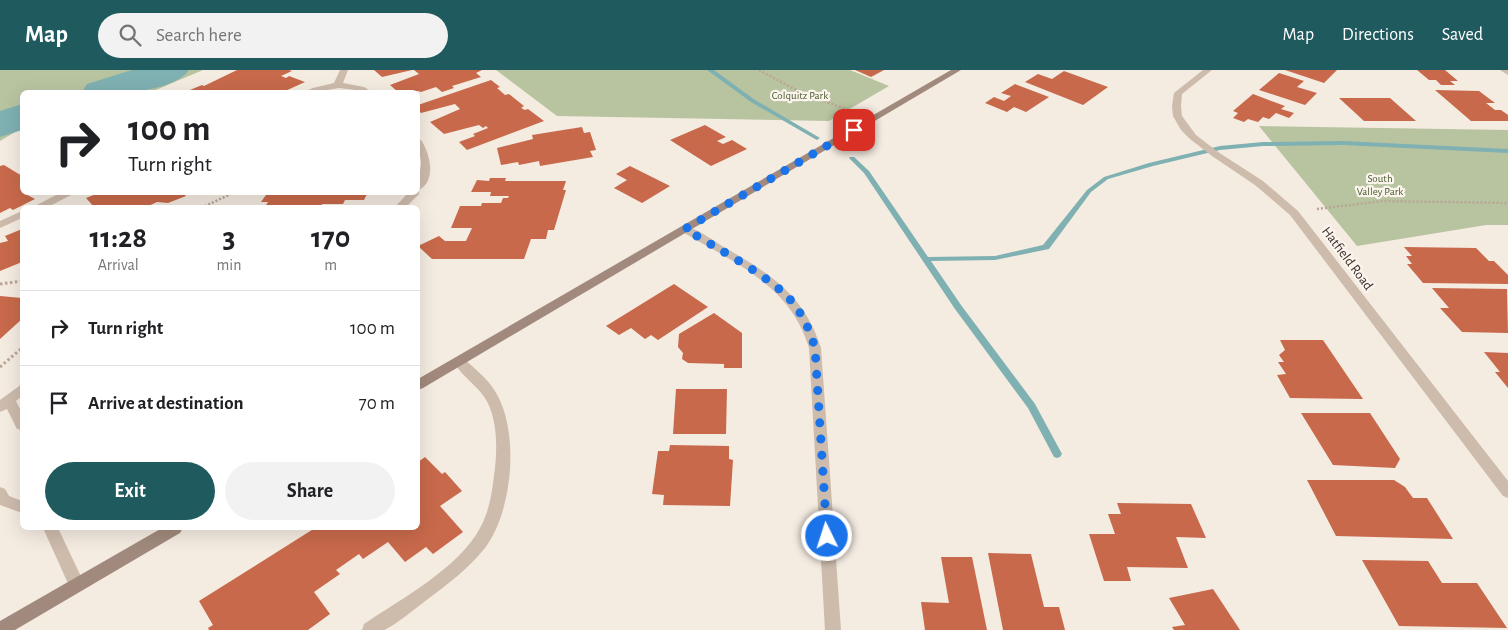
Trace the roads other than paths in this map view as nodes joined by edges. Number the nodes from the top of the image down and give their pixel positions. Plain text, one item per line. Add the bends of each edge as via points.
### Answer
1 (344, 70) edge
2 (957, 70) edge
3 (1208, 70) edge
4 (1504, 70) edge
5 (1508, 73) edge
6 (338, 84) junction
7 (316, 90) edge
8 (364, 90) edge
9 (420, 146) edge
10 (420, 183) edge
11 (65, 195) edge
12 (412, 195) edge
13 (43, 205) edge
14 (402, 205) edge
15 (20, 215) edge
16 (0, 225) edge
17 (685, 229) junction
18 (459, 361) junction
19 (420, 384) edge
20 (20, 391) edge
21 (4, 404) edge
22 (20, 424) edge
23 (1508, 492) edge
24 (0, 493) edge
25 (20, 506) edge
26 (52, 530) edge
27 (172, 530) edge
28 (77, 585) junction
29 (0, 630) edge
30 (370, 630) edge
31 (833, 630) edge

1 - 6 street
2 - 17 main road
3 - 23 street, Hatfield Road via 1178,93 1178,118 1186,130 1294,213
4 - 5 street
6 - 7 street
6 - 8 street
9 - 10 street via 426,159
11 - 13 street
12 - 14 street
15 - 16 street
17 - 18 main road
17 - 31 street via 768,281 792,301 808,325 815,348
18 - 19 main road
18 - 30 street via 491,394 502,422 505,451 495,512 481,540 466,557
20 - 21 street
21 - 22 street
24 - 25 street via 4,500
26 - 28 street
27 - 28 main road
28 - 29 main road

